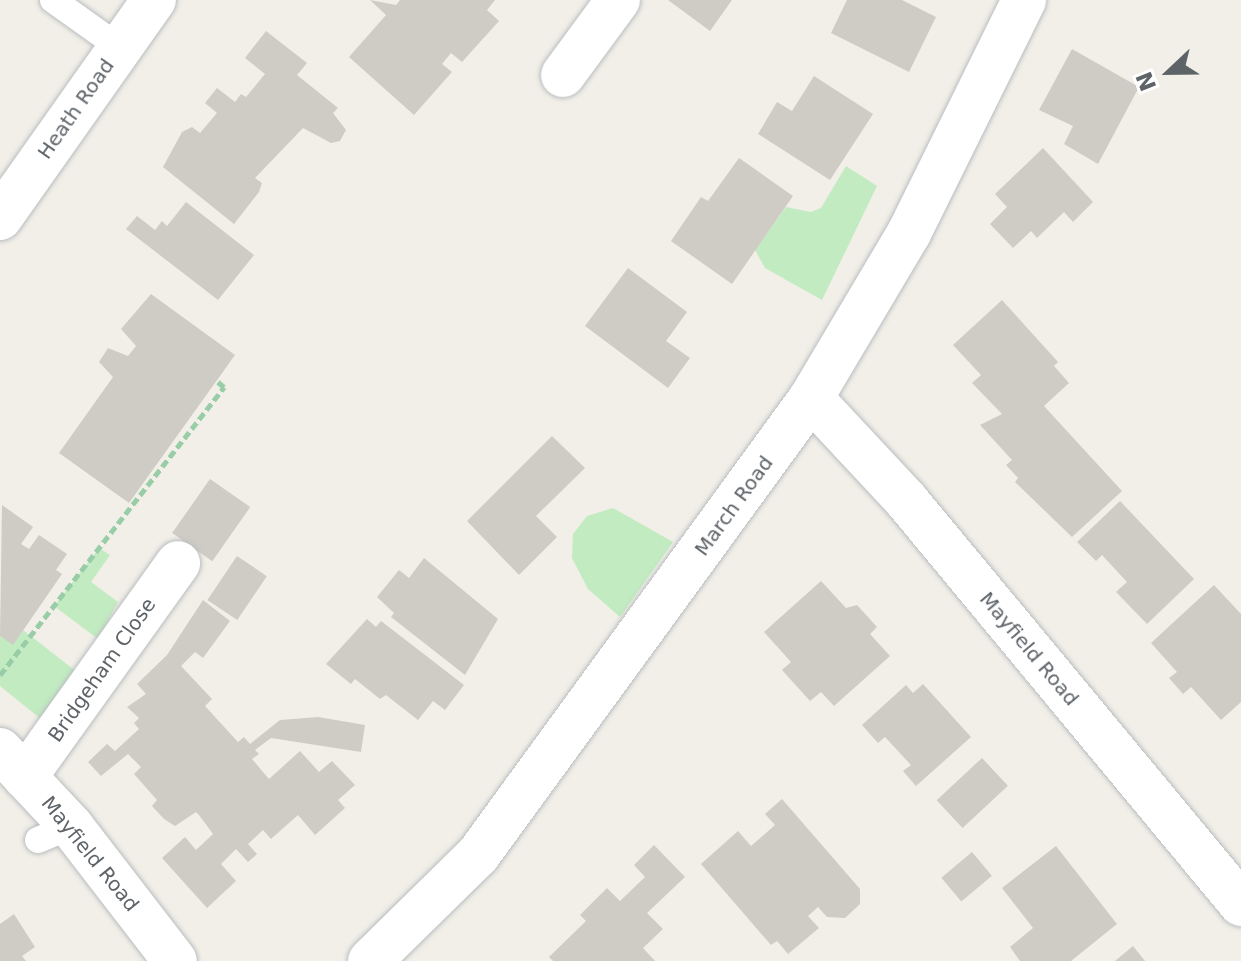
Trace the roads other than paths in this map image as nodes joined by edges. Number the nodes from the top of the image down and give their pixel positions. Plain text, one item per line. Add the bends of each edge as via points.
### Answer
1 (53, 0) edge
2 (154, 0) edge
3 (618, 0) edge
4 (1024, 0) edge
5 (119, 47) junction
6 (563, 75) dead end
7 (0, 218) edge
8 (811, 398) junction
9 (178, 563) dead end
10 (13, 763) edge
11 (1241, 904) edge
12 (175, 961) edge
13 (370, 961) edge

1 - 5 lane
2 - 5 street, Heath Road
3 - 6 street
4 - 8 street, March Road via 909,233
5 - 7 street, Heath Road
8 - 11 street, Mayfield Road via 906,500
8 - 13 street, March Road via 478,855
9 - 10 street, Bridgeham Close
10 - 12 street, Mayfield Road via 54,833

